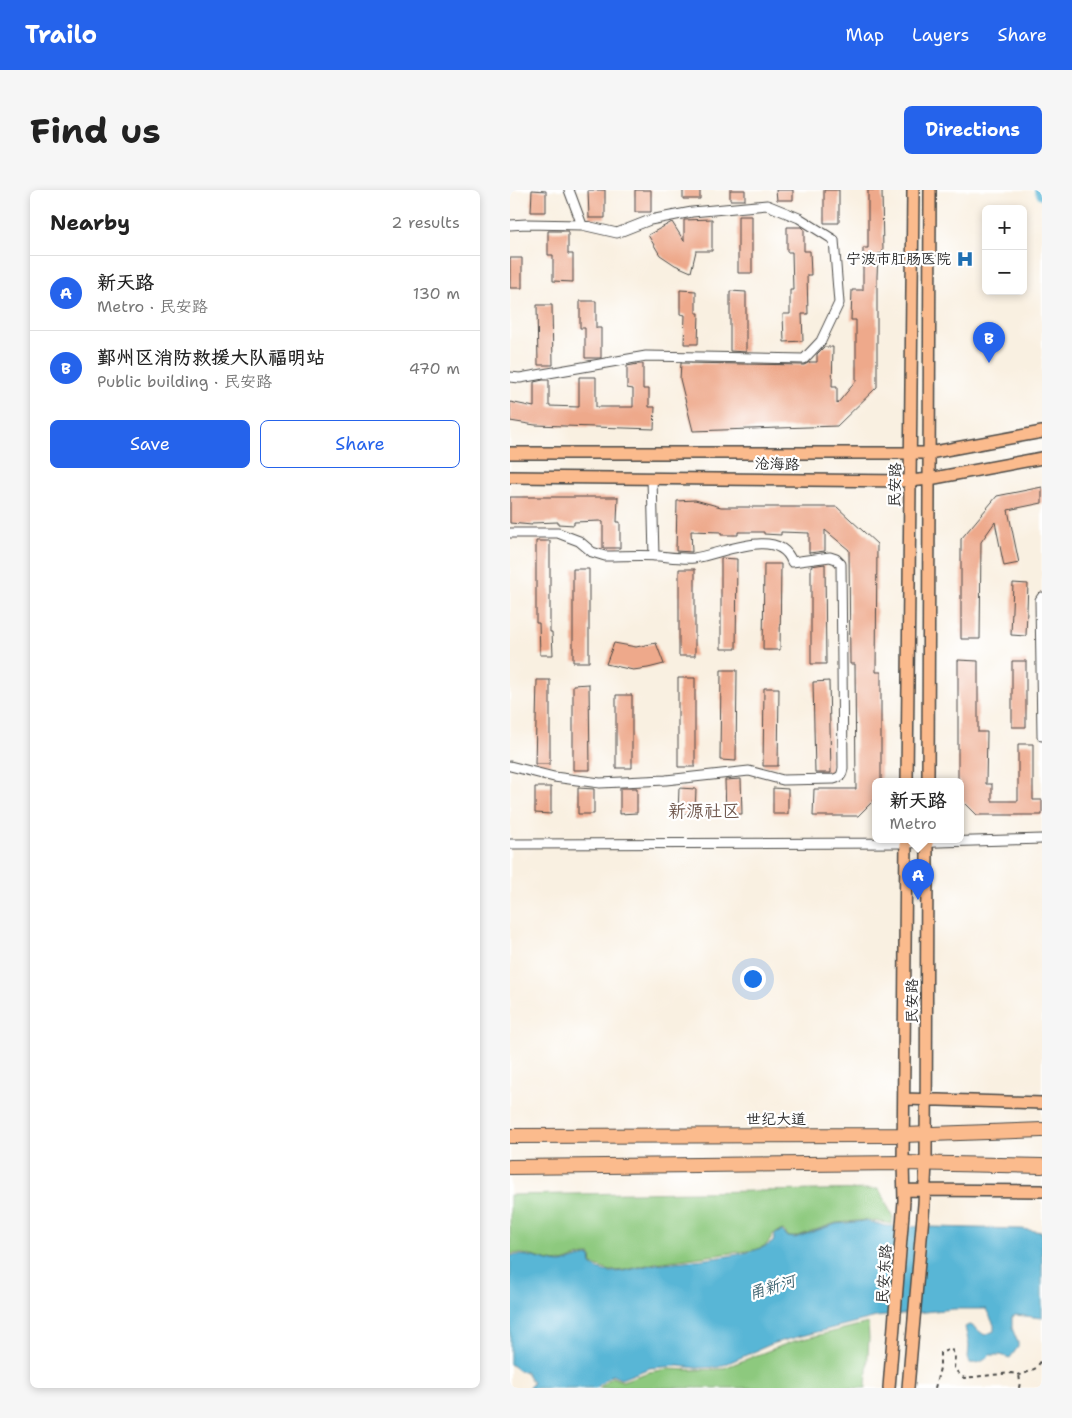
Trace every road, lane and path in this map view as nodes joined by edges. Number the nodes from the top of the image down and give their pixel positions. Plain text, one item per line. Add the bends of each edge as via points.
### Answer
1 (569, 190) edge
2 (913, 190) edge
3 (930, 190) edge
4 (582, 225) junction
5 (510, 226) edge
6 (510, 377) edge
7 (1042, 432) edge
8 (910, 452) junction
9 (929, 452) junction
10 (510, 453) edge
11 (1042, 458) edge
12 (510, 477) edge
13 (652, 478) junction
14 (929, 479) junction
15 (910, 481) junction
16 (510, 533) edge
17 (654, 556) junction
18 (1042, 596) edge
19 (1042, 736) edge
20 (510, 766) edge
21 (907, 778) edge
22 (928, 778) edge
23 (1042, 839) edge
24 (964, 840) edge
25 (872, 841) edge
26 (906, 843) edge
27 (927, 843) edge
28 (510, 844) edge
29 (904, 1099) junction
30 (926, 1100) junction
31 (1042, 1103) edge
32 (1042, 1130) edge
33 (926, 1134) junction
34 (510, 1136) edge
35 (903, 1136) junction
36 (903, 1163) junction
37 (926, 1163) junction
38 (1042, 1166) edge
39 (510, 1167) edge
40 (925, 1190) junction
41 (1042, 1191) edge
42 (904, 1196) junction
43 (1042, 1360) edge
44 (1019, 1374) junction
45 (890, 1388) edge
46 (908, 1388) edge
47 (935, 1388) edge
48 (1018, 1388) edge

1 - 4 street
2 - 8 main road, 民安路
3 - 9 main road
4 - 5 street
4 - 6 street via 617,233 650,220 692,212 767,205 799,218 834,240 839,303 822,341 804,359 646,356 520,378
7 - 9 main road, 沧海路
8 - 9 main road, 沧海路
8 - 10 main road, 沧海路
8 - 15 main road, 民安路
9 - 14 main road
11 - 14 main road, 沧海路
12 - 13 main road, 沧海路
13 - 15 main road, 沧海路
13 - 17 street
14 - 15 main road, 沧海路
14 - 22 main road
15 - 21 main road, 民安路
16 - 17 street via 558,533 579,540 592,552 605,556
17 - 20 street via 694,558 742,546 767,544 784,549 792,562 830,557 841,564 842,774 834,779 783,780 749,771 600,784
18 - 19 street
23 - 24 street
25 - 28 street
26 - 29 main road, 民安路
27 - 30 main road, 民安路
29 - 30 main road
29 - 35 main road, 民安路
30 - 31 main road
30 - 33 main road, 民安路
32 - 33 highway, 世纪大道
33 - 35 highway, 世纪大道
33 - 37 main road, 民安路
34 - 35 highway, 世纪大道
35 - 36 main road, 民安路
36 - 37 highway
36 - 39 highway
36 - 42 main road, 民安东路
37 - 38 highway
37 - 40 main road
40 - 41 main road
40 - 42 main road
40 - 46 main road
42 - 45 main road, 民安东路
43 - 44 path via 1036,1368
44 - 47 path via 964,1378 954,1369 955,1355 951,1349 940,1353
44 - 48 path

